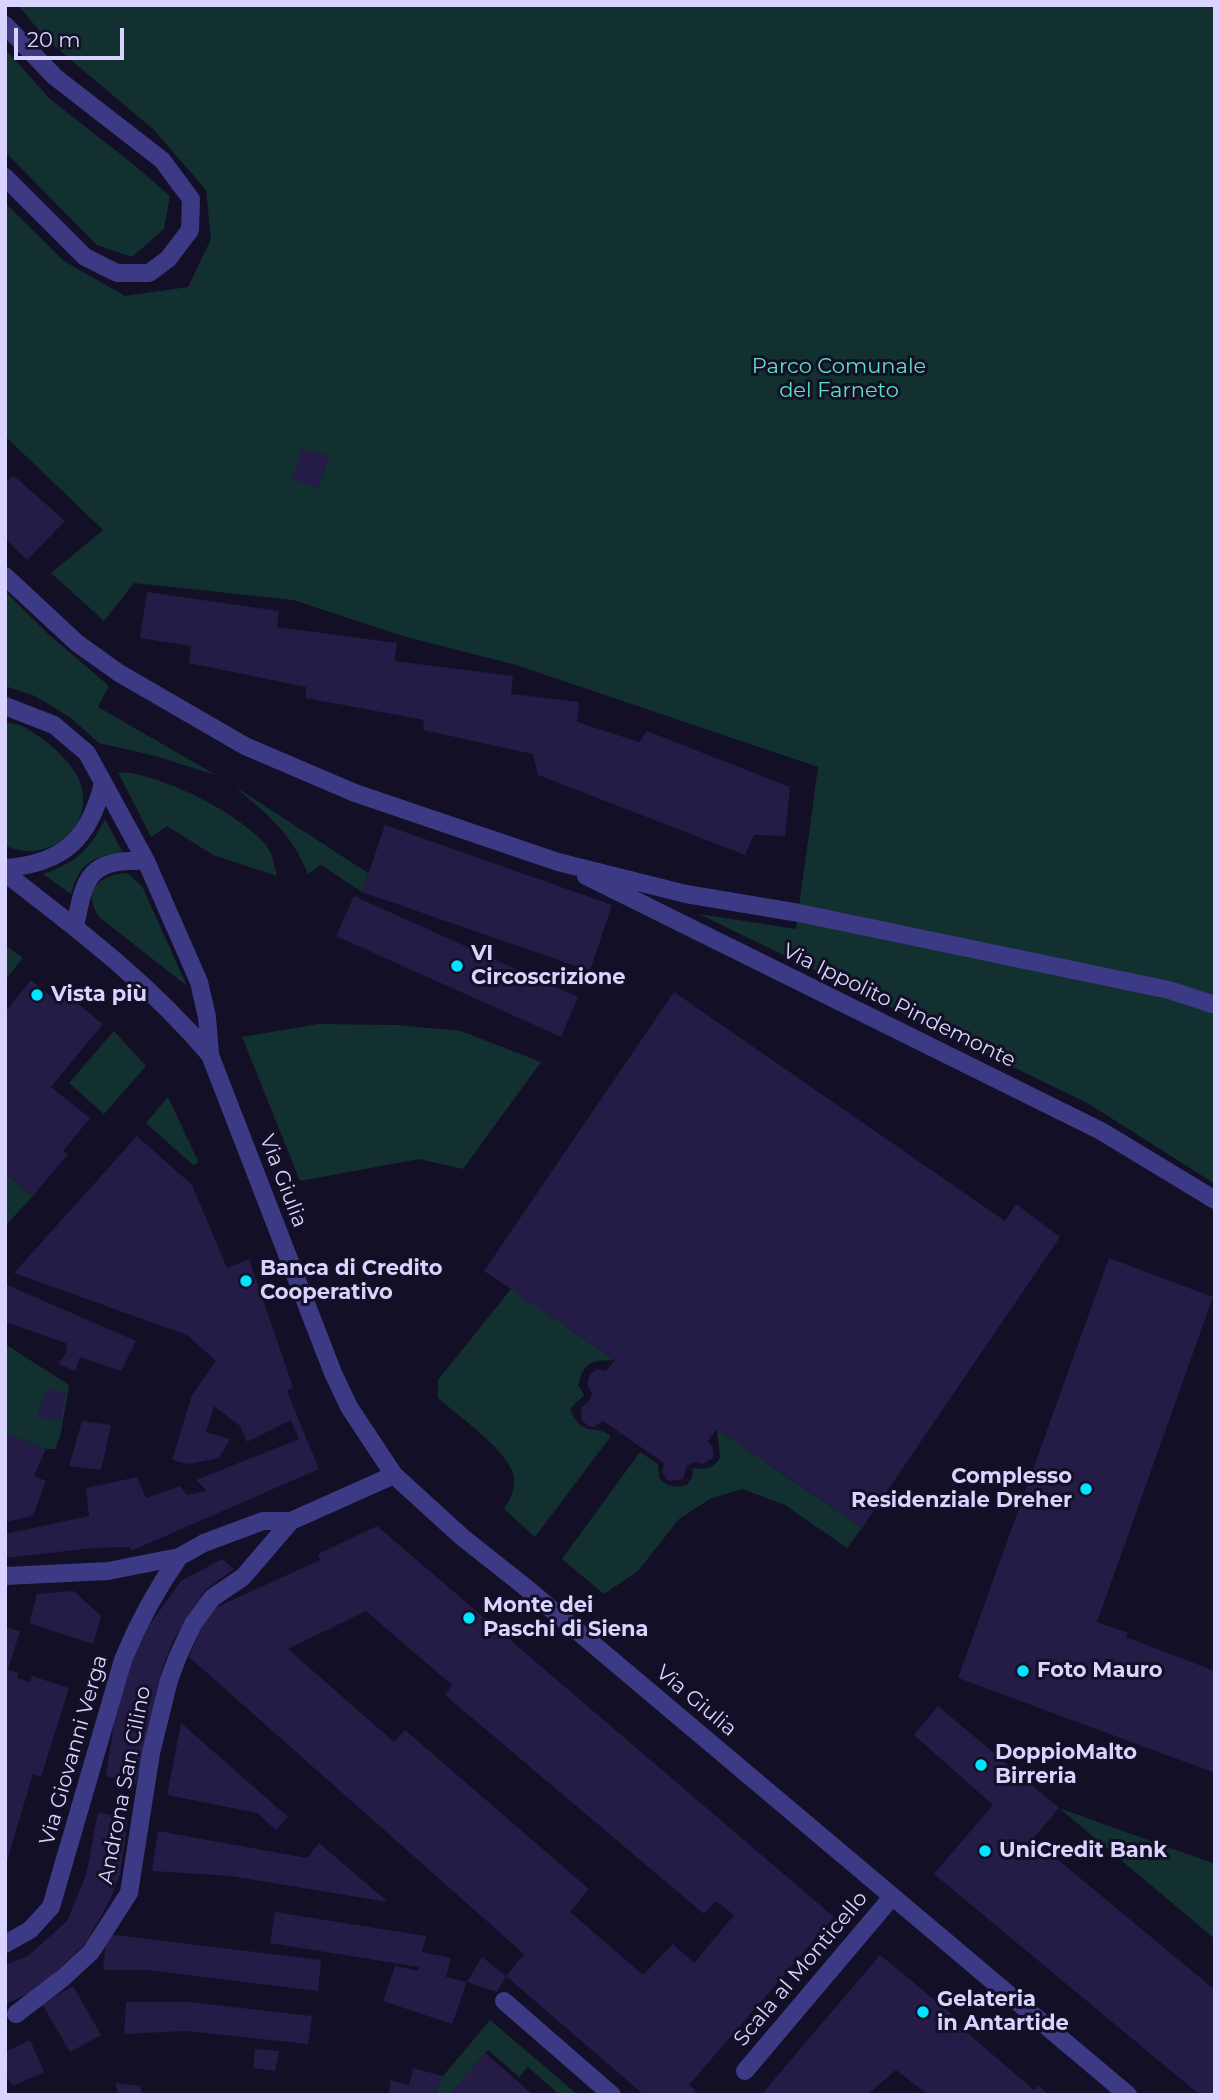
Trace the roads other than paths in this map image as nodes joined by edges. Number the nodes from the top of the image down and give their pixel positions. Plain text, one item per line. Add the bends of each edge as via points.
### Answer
1 (5, 25) edge
2 (5, 177) edge
3 (5, 576) edge
4 (5, 706) edge
5 (103, 782) junction
6 (146, 861) junction
7 (558, 862) junction
8 (5, 870) edge
9 (75, 927) junction
10 (1215, 1005) edge
11 (210, 1055) junction
12 (1215, 1199) edge
13 (394, 1475) junction
14 (291, 1521) junction
15 (178, 1557) junction
16 (5, 1576) edge
17 (892, 1896) junction
18 (5, 1944) edge
19 (504, 2001) dead end
20 (16, 2014) dead end
21 (745, 2071) dead end
22 (612, 2095) edge
23 (1128, 2095) edge

1 - 2 street via 55,77 162,160 191,199 190,230 168,259 149,273 117,273 85,257
3 - 7 street, Via Ippolito Pindemonte via 108,666 245,746 355,793
4 - 5 street via 54,725 88,753
5 - 6 street
5 - 8 street via 97,809 74,844 50,859
6 - 9 street via 104,864 89,877
6 - 11 street via 199,982
7 - 10 street, Via Ippolito Pindemonte via 686,894 1169,990
7 - 12 street, Via Ippolito Pindemonte via 1101,1131
8 - 9 street
9 - 11 street via 173,1013
11 - 13 street, Via Giulia via 333,1373 349,1407
13 - 14 street
13 - 17 street, Via Giulia
14 - 15 street via 262,1521
14 - 20 street, Androna San Cilino via 243,1577 212,1598 178,1656 151,1753 129,1893 91,1952
15 - 16 street via 108,1571
15 - 18 street, Via Giovanni Verga via 135,1629 123,1660 51,1907 30,1930
17 - 21 street, Scala al Monticello
17 - 23 street, Via Giulia
19 - 22 street

